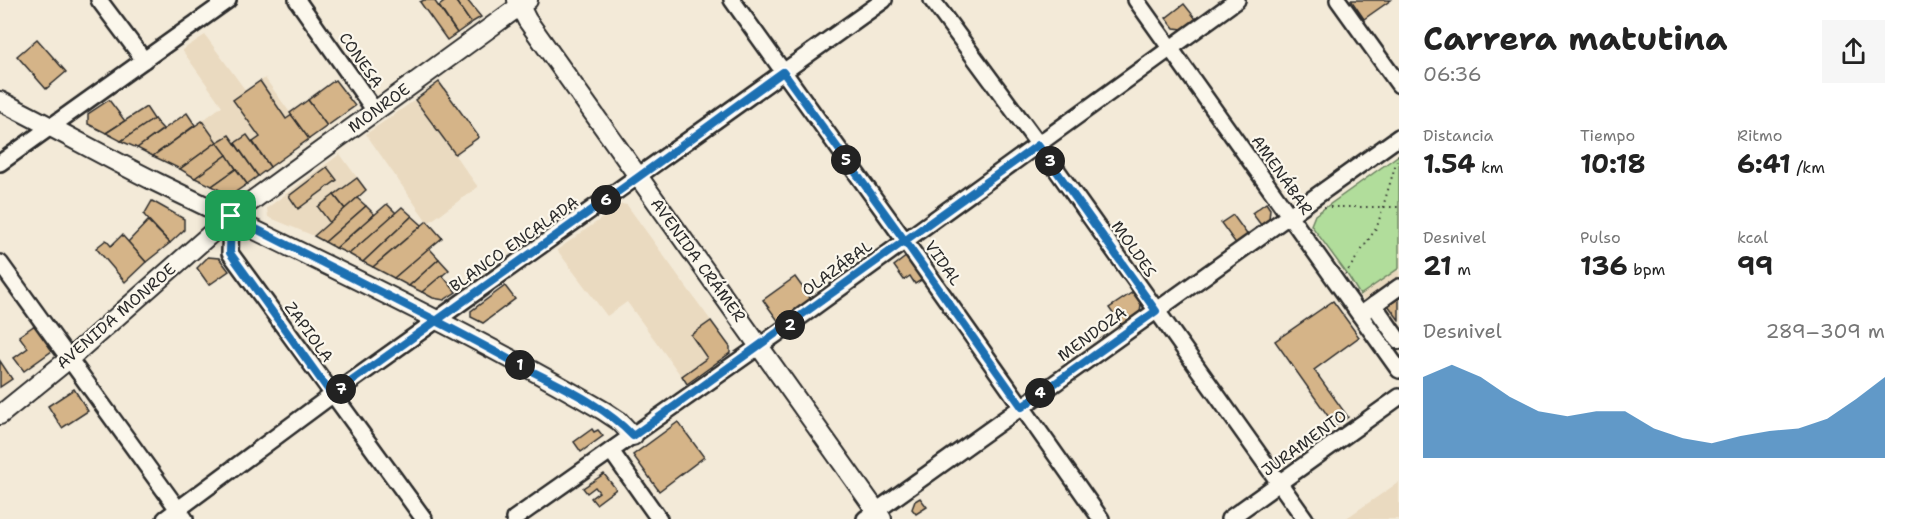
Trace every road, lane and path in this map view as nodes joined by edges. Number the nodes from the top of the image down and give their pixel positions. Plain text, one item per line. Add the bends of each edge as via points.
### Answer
1 (99, 0) edge
2 (228, 0) edge
3 (297, 0) edge
4 (732, 0) edge
5 (884, 0) edge
6 (932, 0) edge
7 (1136, 0) edge
8 (1237, 0) edge
9 (1338, 0) edge
10 (522, 2) edge
11 (1170, 48) junction
12 (144, 60) junction
13 (783, 72) junction
14 (1399, 85) edge
15 (0, 101) edge
16 (375, 111) junction
17 (51, 126) junction
18 (1399, 137) edge
19 (1038, 145) junction
20 (1399, 153) edge
21 (0, 163) edge
22 (638, 177) junction
23 (1320, 206) dead end
24 (1383, 207) junction
25 (1399, 207) edge
26 (1289, 215) junction
27 (231, 216) junction
28 (905, 241) junction
29 (0, 263) edge
30 (1347, 274) dead end
31 (1399, 287) edge
32 (1374, 305) junction
33 (1156, 311) junction
34 (1360, 315) junction
35 (437, 320) junction
36 (1399, 341) edge
37 (760, 346) junction
38 (69, 358) junction
39 (1399, 370) edge
40 (332, 395) junction
41 (1399, 397) edge
42 (1022, 407) junction
43 (0, 415) edge
44 (633, 436) junction
45 (611, 452) junction
46 (1279, 483) junction
47 (182, 514) edge
48 (874, 516) edge
49 (165, 519) edge
50 (424, 519) edge
51 (514, 519) edge
52 (659, 519) edge
53 (1101, 519) edge
54 (1229, 519) edge
55 (1305, 519) edge

1 - 12 street
2 - 12 street
3 - 16 street, CONESA
4 - 13 street, VIDAL
5 - 13 street, BLANCO ENCALADA
6 - 19 street, MOLDES
7 - 11 street, AMENÁBAR
8 - 11 street, OLAZÁBAL
9 - 14 street
10 - 16 main road, MONROE
10 - 22 main road, AVENIDA CRÁMER via 527,20
11 - 19 street, OLAZÁBAL
11 - 26 street, AMENÁBAR
12 - 17 street
13 - 22 street, BLANCO ENCALADA
13 - 28 street, VIDAL
15 - 17 main road
16 - 27 main road, MONROE
17 - 21 street
17 - 27 main road via 156,182
18 - 26 street, MENDOZA
19 - 28 street, OLAZÁBAL
19 - 33 street, MOLDES
20 - 24 path
22 - 35 street, BLANCO ENCALADA
22 - 37 main road, AVENIDA CRÁMER
23 - 24 path
24 - 25 path
24 - 30 path via 1377,227
26 - 33 street, MENDOZA
26 - 34 street, AMENÁBAR
27 - 35 main road
27 - 38 main road, AVENIDA MONROE
27 - 40 street, ZAPIOLA via 230,253
28 - 37 street, OLAZÁBAL
28 - 42 street, VIDAL
29 - 38 street
31 - 32 street
32 - 34 street
32 - 36 street
33 - 42 street, MENDOZA
33 - 46 street, MOLDES
34 - 39 street, AMENÁBAR
35 - 40 street, BLANCO ENCALADA
35 - 44 main road via 604,411
37 - 44 street, OLAZÁBAL
37 - 48 main road, AVENIDA CRÁMER
38 - 43 main road, AVENIDA MONROE
38 - 47 street
40 - 47 street, BLANCO ENCALADA
40 - 50 street, ZAPIOLA
41 - 46 street, JURAMENTO
42 - 48 street, MENDOZA
42 - 53 street, VIDAL
44 - 45 street, OLAZÁBAL
45 - 51 street, OLAZÁBAL
45 - 52 street
46 - 54 street, JURAMENTO
46 - 55 street, MOLDES
47 - 49 street, BLANCO ENCALADA

